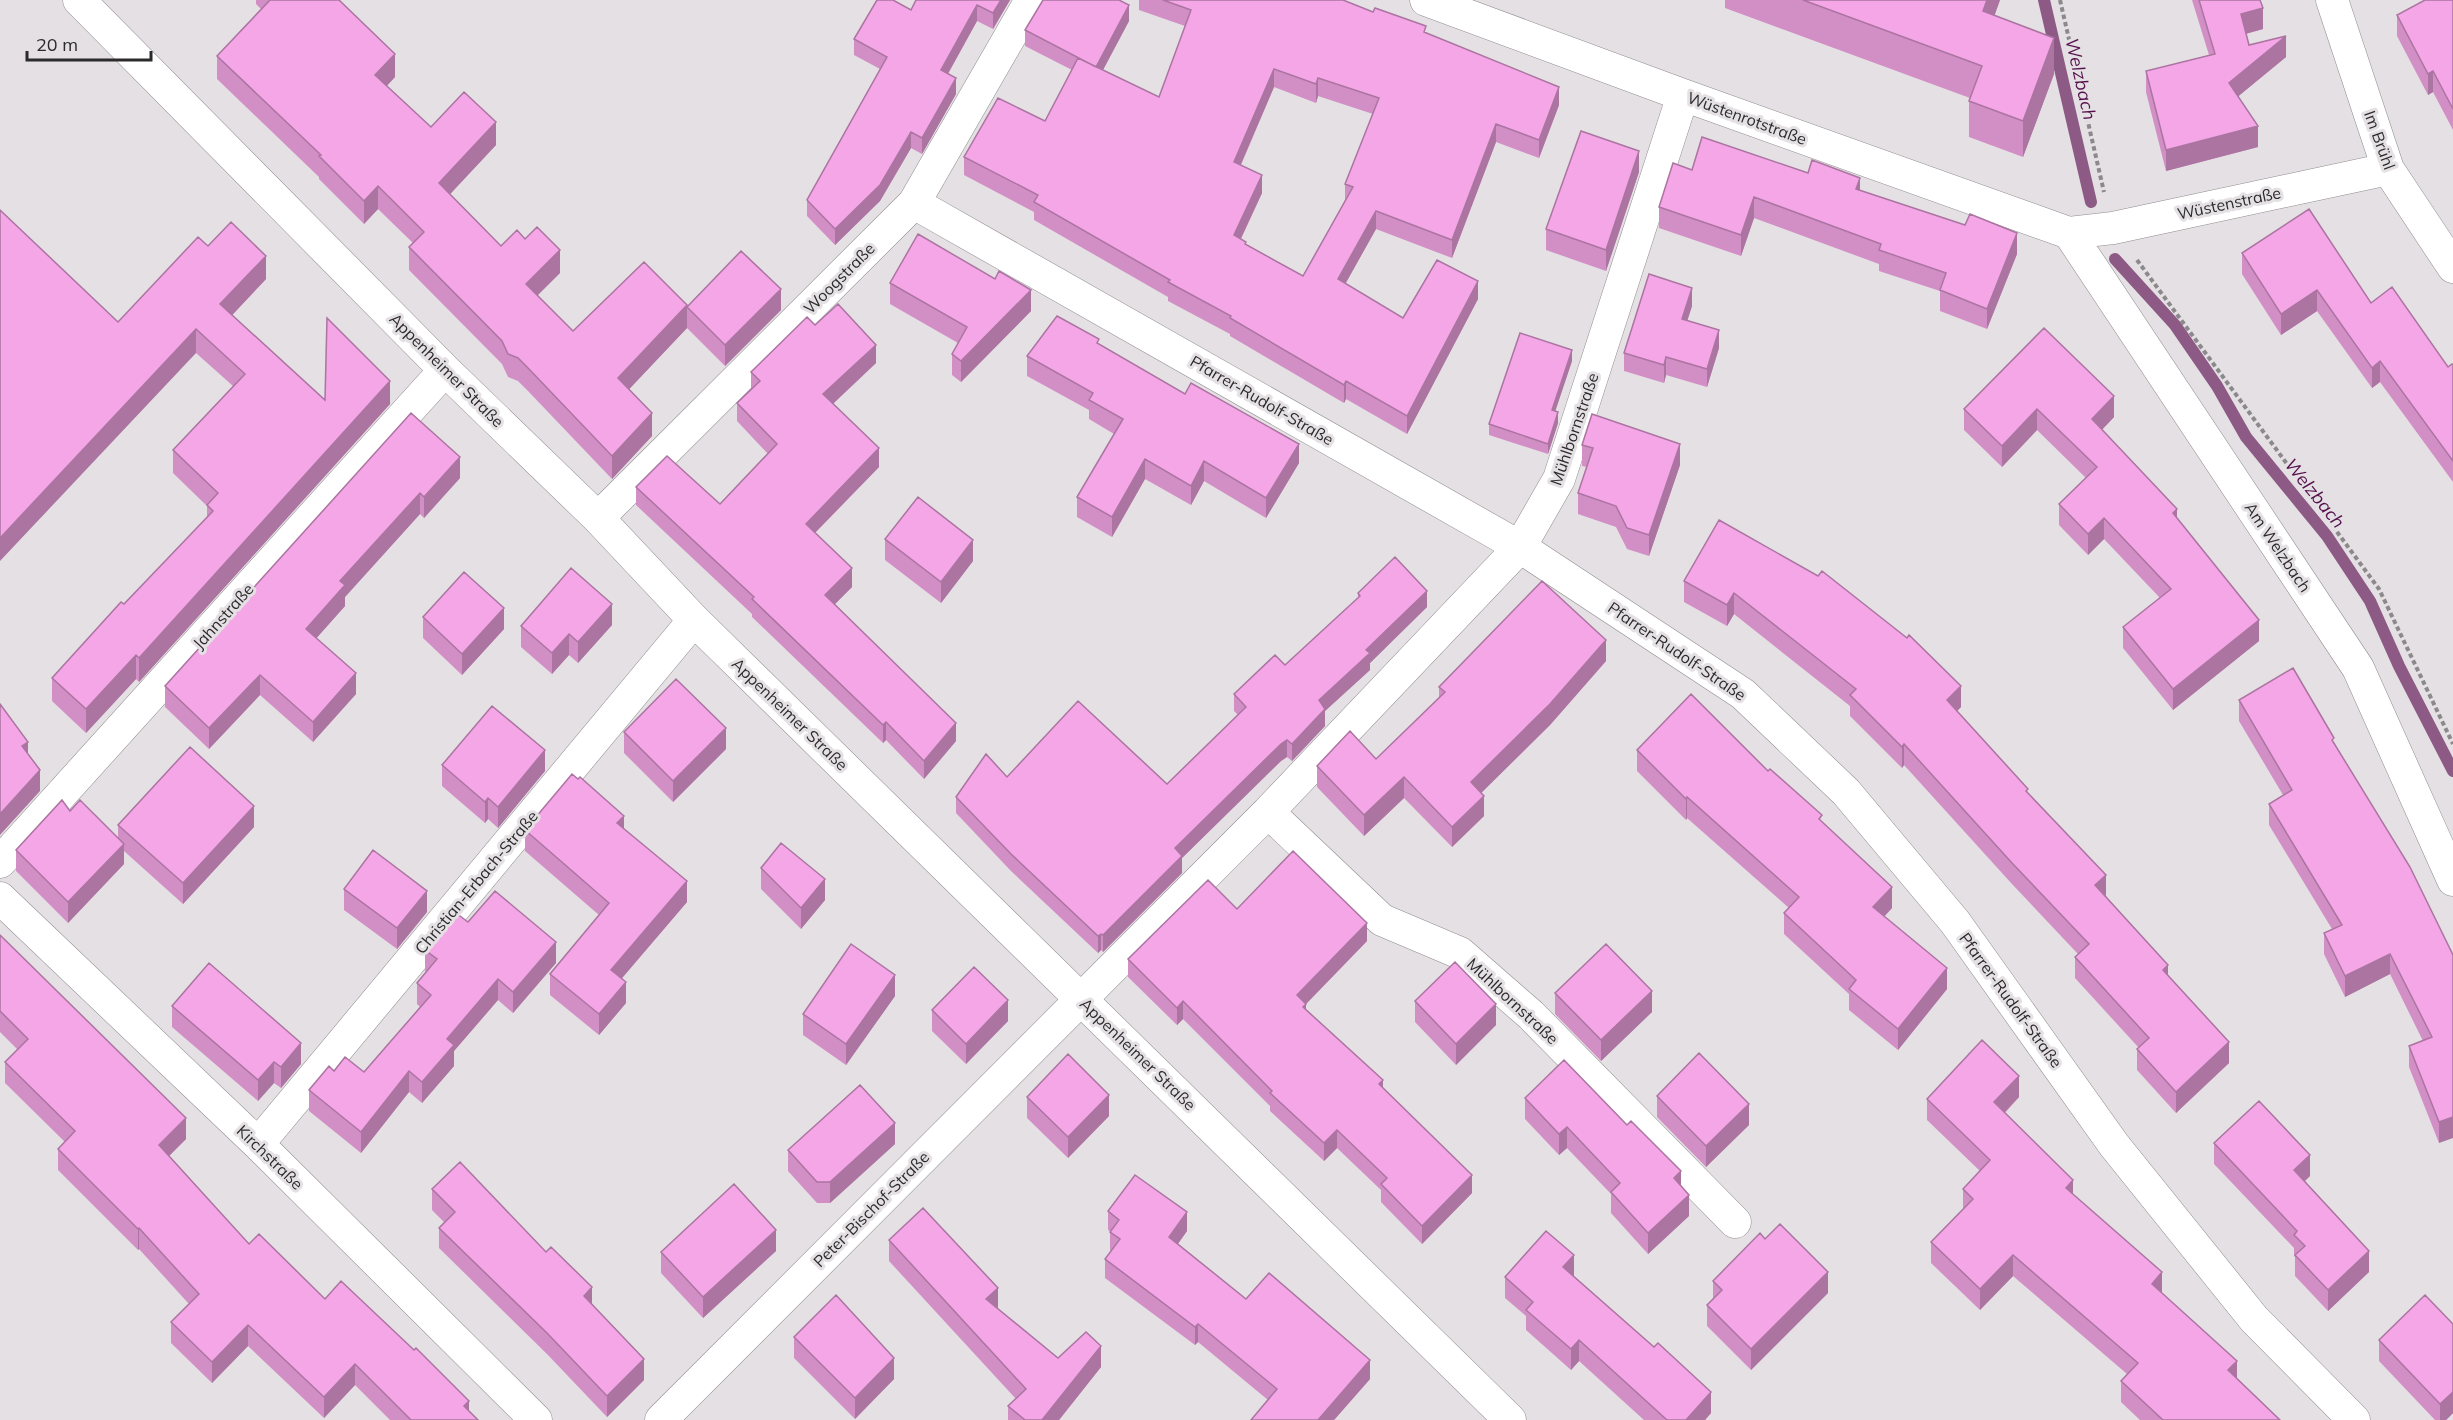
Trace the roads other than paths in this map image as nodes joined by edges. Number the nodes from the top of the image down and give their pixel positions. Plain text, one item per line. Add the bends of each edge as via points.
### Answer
1 (79, 0) edge
2 (1031, 0) edge
3 (1426, 0) edge
4 (2332, 0) edge
5 (1683, 95) junction
6 (2388, 169) junction
7 (914, 204) junction
8 (2069, 233) junction
9 (2453, 267) edge
10 (445, 370) junction
11 (598, 518) junction
12 (1520, 547) junction
13 (694, 620) junction
14 (1268, 812) junction
15 (0, 862) edge
16 (2453, 880) edge
17 (0, 898) edge
18 (1081, 998) junction
19 (258, 1144) junction
20 (1735, 1222) dead end
21 (536, 1420) edge
22 (661, 1420) edge
23 (1510, 1420) edge
24 (2354, 1420) edge

1 - 10 street, Appenheimer Straße
2 - 7 street, Woogstraße
3 - 5 street, Wüstenrotstraße
4 - 6 street, Im Brühl
5 - 8 street, Wüstenrotstraße
5 - 12 street, Mühlbornstraße via 1559,479
6 - 8 street, Wüstenstraße via 2113,228
6 - 9 street, Im Brühl
7 - 11 street, Woogstraße
7 - 12 street, Pfarrer-Rudolf-Straße
8 - 16 street, Am Welzbach via 2358,668
10 - 11 street, Appenheimer Straße
10 - 15 street, Jahnstraße
11 - 13 street, Appenheimer Straße
12 - 14 street, Mühlbornstraße
12 - 24 street, Pfarrer-Rudolf-Straße via 1743,694 1846,792 1955,922 2114,1145 2254,1319
13 - 18 street, Appenheimer Straße
13 - 19 street, Christian-Erbach-Straße
14 - 18 street, Mühlbornstraße
14 - 20 street, Mühlbornstraße via 1382,920 1460,953 1531,1016
17 - 19 street, Kirchstraße
18 - 22 street, Peter-Bischof-Straße
18 - 23 street, Appenheimer Straße
19 - 21 street, Kirchstraße

